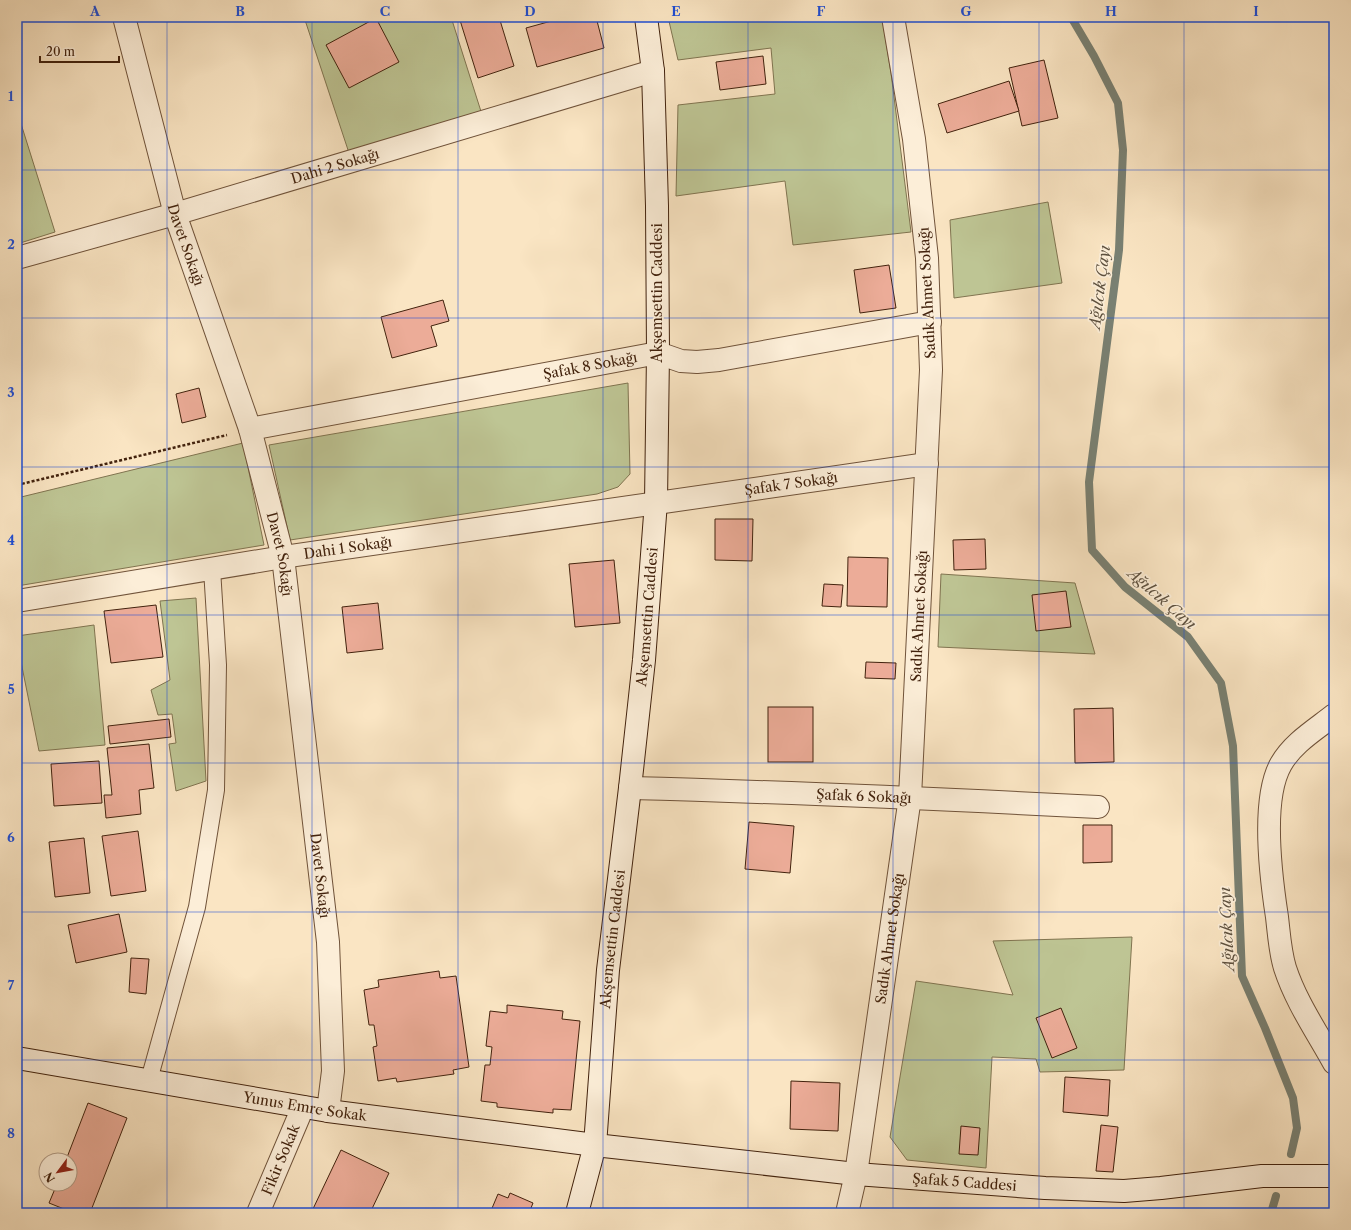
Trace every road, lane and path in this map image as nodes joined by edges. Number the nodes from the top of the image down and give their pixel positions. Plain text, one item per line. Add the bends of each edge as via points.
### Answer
1 (124, 17) edge
2 (646, 17) edge
3 (893, 17) edge
4 (653, 71) junction
5 (175, 214) junction
6 (17, 258) edge
7 (930, 322) junction
8 (658, 353) junction
9 (250, 429) junction
10 (927, 464) junction
11 (17, 485) edge
12 (656, 502) junction
13 (283, 557) junction
14 (212, 569) junction
15 (17, 601) edge
16 (1334, 715) edge
17 (630, 788) junction
18 (910, 797) junction
19 (1098, 807) dead end
20 (17, 1058) edge
21 (1334, 1063) edge
22 (149, 1080) junction
23 (303, 1107) junction
24 (328, 1110) junction
25 (595, 1145) junction
26 (856, 1174) junction
27 (1334, 1176) edge
28 (258, 1213) edge
29 (577, 1213) edge
30 (847, 1213) edge

1 - 5 street, Davet Sokağı
2 - 4 street, Akşemsettin Caddesi
3 - 7 street, Sadık Ahmet Sokağı via 914,139 927,258
4 - 5 street, Dahi 2 Sokağı
4 - 8 street, Akşemsettin Caddesi
5 - 6 street, Dahi 2 Sokağı
5 - 9 street, Davet Sokağı
7 - 8 street, Şafak 8 Sokağı via 719,360 681,361
7 - 10 street, Sadık Ahmet Sokağı via 931,370
8 - 9 street, Şafak 8 Sokağı
8 - 12 street, Akşemsettin Caddesi
9 - 11 path
9 - 13 street, Davet Sokağı
10 - 12 street, Şafak 7 Sokağı
10 - 18 street, Sadık Ahmet Sokağı
12 - 13 street, Dahi 1 Sokağı
12 - 17 street, Akşemsettin Caddesi via 644,660
13 - 14 street, Dahi 1 Sokağı
13 - 24 street, Davet Sokağı via 328,942 333,1071
14 - 15 street, Dahi 1 Sokağı
14 - 22 lane via 218,665 216,790 197,906
16 - 21 street via 1300,741 1280,766 1273,792 1269,835 1272,887 1285,968 1304,1011
17 - 18 street, Şafak 6 Sokağı
17 - 25 street, Akşemsettin Caddesi via 608,970
18 - 19 street, Şafak 6 Sokağı
18 - 26 street, Sadık Ahmet Sokağı
20 - 22 street, Yunus Emre Sokak
22 - 23 street, Yunus Emre Sokak
23 - 24 street, Yunus Emre Sokak
23 - 28 street, Fikir Sokak
24 - 25 street, Yunus Emre Sokak
25 - 26 street, Şafak 5 Caddesi
25 - 29 street, Akşemsettin Caddesi
26 - 27 street, Şafak 5 Caddesi via 1124,1191 1262,1176
26 - 30 street, Sadık Ahmet Sokağı

